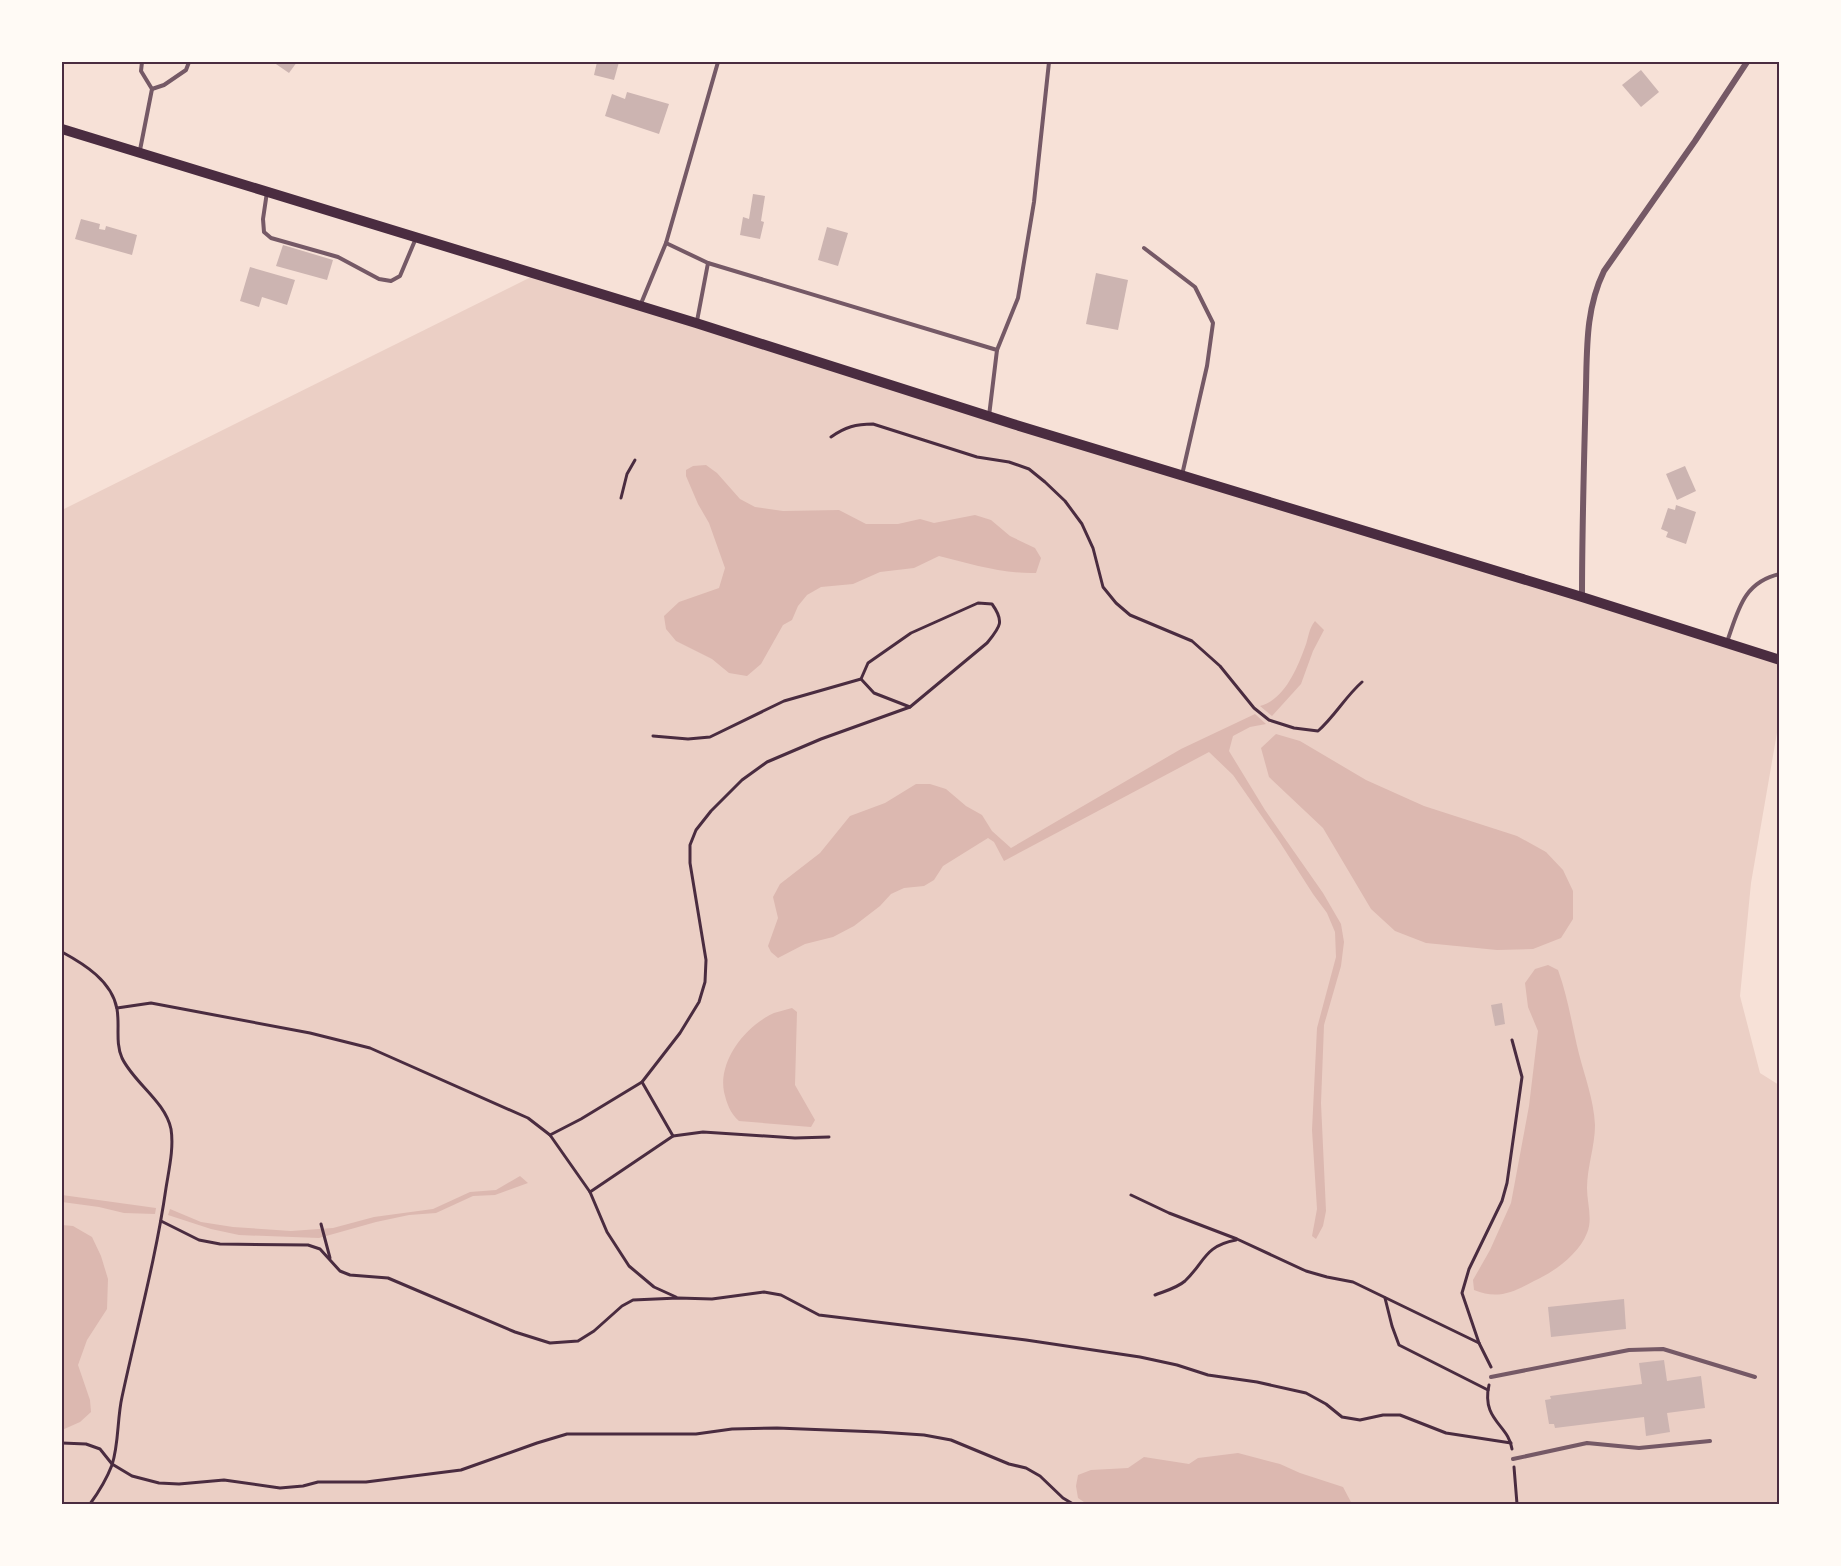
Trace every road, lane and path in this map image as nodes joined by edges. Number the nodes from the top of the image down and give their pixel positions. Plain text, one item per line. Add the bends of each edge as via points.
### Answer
1 (142, 62) edge
2 (189, 62) edge
3 (718, 62) edge
4 (1049, 62) edge
5 (1748, 62) edge
6 (152, 89) junction
7 (62, 129) edge
8 (139, 153) junction
9 (267, 192) junction
10 (416, 238) junction
11 (666, 243) junction
12 (1143, 248) dead end
13 (708, 263) junction
14 (640, 306) junction
15 (696, 323) junction
16 (997, 350) junction
17 (989, 417) junction
18 (831, 436) dead end
19 (635, 460) dead end
20 (1182, 476) junction
21 (621, 498) dead end
22 (1779, 574) edge
23 (1582, 597) junction
24 (1726, 644) junction
25 (1779, 660) edge
26 (861, 679) junction
27 (1362, 682) dead end
28 (910, 707) junction
29 (653, 736) dead end
30 (62, 952) edge
31 (117, 1008) junction
32 (1512, 1040) dead end
33 (642, 1082) junction
34 (550, 1135) junction
35 (673, 1136) junction
36 (829, 1137) dead end
37 (590, 1191) junction
38 (1131, 1195) dead end
39 (161, 1221) junction
40 (321, 1224) dead end
41 (1237, 1239) junction
42 (331, 1260) junction
43 (1155, 1295) dead end
44 (1385, 1297) junction
45 (678, 1298) junction
46 (1479, 1343) junction
47 (1491, 1377) junction
48 (1755, 1377) dead end
49 (1488, 1390) junction
50 (1710, 1441) dead end
51 (62, 1443) edge
52 (1511, 1443) junction
53 (1513, 1458) junction
54 (112, 1464) junction
55 (90, 1504) edge
56 (1073, 1504) edge
57 (1517, 1504) edge

1 - 6 lane via 141,71
2 - 6 lane via 186,70
3 - 11 lane
4 - 16 lane via 1034,202 1018,298
5 - 23 street via 1596,286 1589,313 1586,358
6 - 8 lane
7 - 8 main road
8 - 9 main road
9 - 10 main road
9 - 10 lane via 264,232 271,238 338,257 379,279 391,281 400,276
10 - 14 main road
11 - 13 lane
11 - 14 lane
12 - 20 lane via 1195,287 1213,323
13 - 15 lane
13 - 16 lane
14 - 15 main road
15 - 17 main road
16 - 17 lane
17 - 20 main road
18 - 27 path via 857,424 873,423 977,457 1029,469 1065,501 1082,524 1103,586 1116,603 1130,615 1192,641 1269,720 1318,731
19 - 21 path
20 - 23 main road
22 - 24 lane via 1756,583 1742,600
23 - 24 main road
24 - 25 main road
26 - 28 path via 874,693
26 - 28 path via 868,663 911,633 978,603 992,604 1001,622 996,633
26 - 29 path via 784,701 710,737 688,740
28 - 33 path via 767,762 742,780 696,830 690,845 690,863 706,960 705,982 699,1002 680,1033
30 - 31 path via 97,975 110,990
31 - 34 path via 151,1003 299,1030 370,1048 528,1118
31 - 39 path via 116,1036 122,1057 156,1100 171,1127 172,1150
32 - 46 path via 1522,1077 1507,1183 1462,1293
33 - 34 path
33 - 35 path
34 - 37 path
35 - 36 path via 703,1132
35 - 37 path
37 - 45 path via 629,1266 654,1287
38 - 41 path
39 - 42 path via 199,1240 220,1244 308,1245 320,1249
39 - 54 path via 121,1401
40 - 42 path
41 - 43 path via 1220,1243 1185,1280
41 - 44 path via 1306,1271 1353,1282
42 - 45 path via 340,1271 350,1275 388,1278 550,1343 578,1341 633,1300
44 - 46 path
44 - 49 path via 1399,1345
45 - 52 path via 781,1295 819,1315 1140,1357 1208,1375 1306,1393 1342,1417 1360,1420 1400,1415 1446,1432
46 - 47 path via 1492,1370
47 - 48 lane via 1629,1350 1663,1349
47 - 49 path
49 - 52 path via 1486,1398 1494,1421
50 - 53 lane via 1639,1448 1587,1443
51 - 54 path via 100,1449
52 - 53 path
53 - 57 path
54 - 55 path
54 - 56 path via 132,1476 159,1483 224,1480 280,1488 461,1470 567,1434 696,1434 777,1428 879,1432 951,1440 1033,1472

